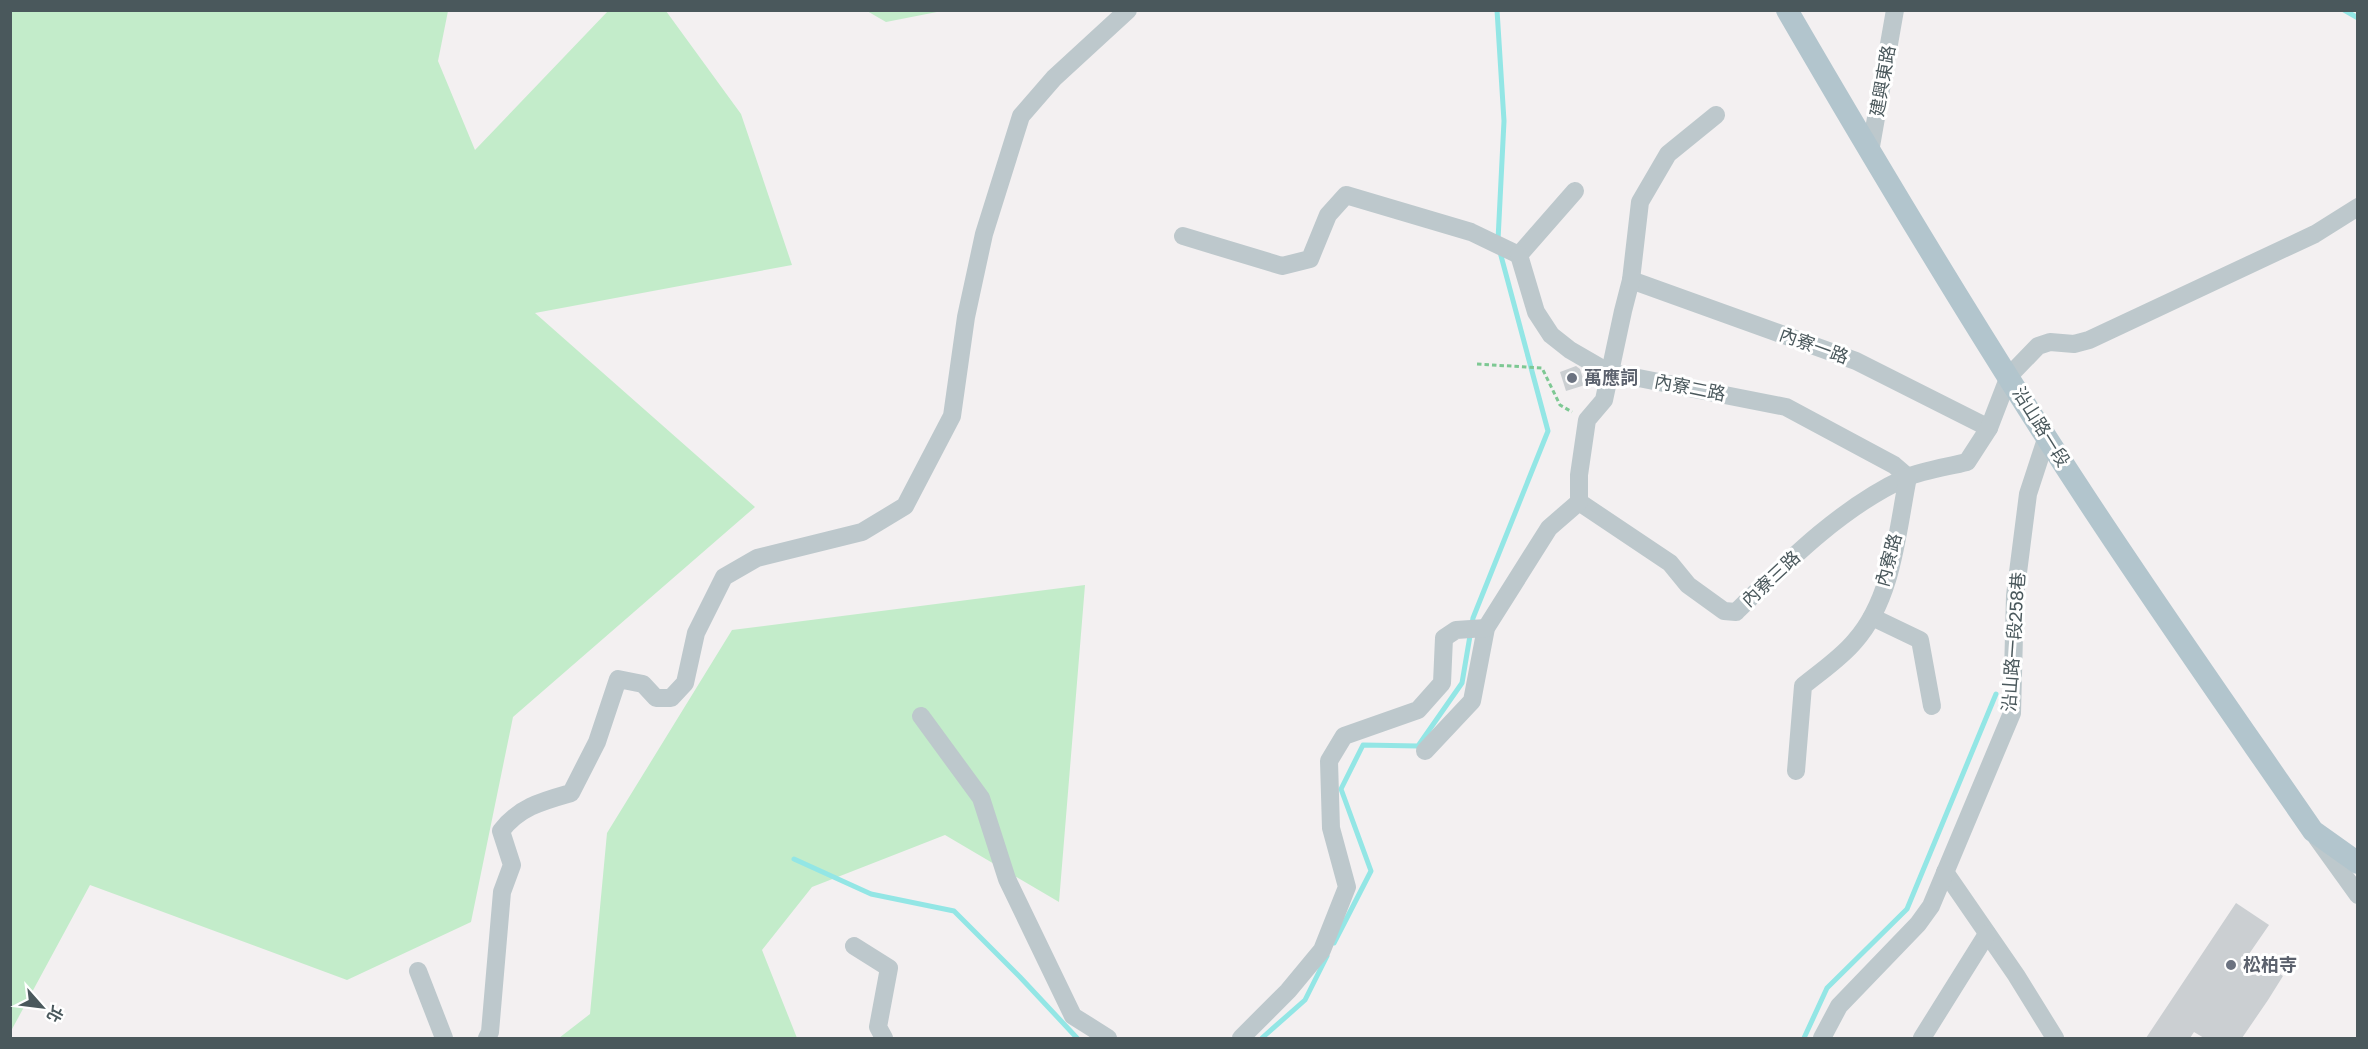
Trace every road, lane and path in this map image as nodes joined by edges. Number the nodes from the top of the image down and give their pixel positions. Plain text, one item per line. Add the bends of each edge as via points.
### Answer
1 (1128, 10) edge
2 (1787, 10) edge
3 (1895, 10) edge
4 (1716, 115) dead end
5 (1870, 152) junction
6 (1575, 191) dead end
7 (2358, 207) edge
8 (1183, 236) dead end
9 (1516, 253) junction
10 (1631, 280) junction
11 (1477, 364) dead end
12 (1608, 372) junction
13 (2009, 376) junction
14 (1587, 420) junction
15 (1989, 428) junction
16 (2047, 436) junction
17 (1908, 477) junction
18 (1579, 502) junction
19 (1872, 617) junction
20 (1485, 628) junction
21 (1932, 706) dead end
22 (921, 716) dead end
23 (1425, 751) dead end
24 (1796, 771) dead end
25 (2313, 831) junction
26 (2358, 863) edge
27 (1945, 872) junction
28 (2358, 895) edge
29 (1987, 934) junction
30 (854, 946) dead end
31 (418, 971) dead end
32 (444, 1038) edge
33 (487, 1038) edge
34 (884, 1038) edge
35 (1108, 1038) edge
36 (1241, 1038) edge
37 (1822, 1038) edge
38 (1922, 1038) edge
39 (2055, 1038) edge

1 - 33 street via 1054,78 1021,116 984,234 966,317 952,416 905,506 862,532 757,558 724,577 696,633 685,683 671,698 656,698 643,684 618,680 597,742 571,792 532,804 510,819 501,831 512,865 502,892
2 - 5 main road, 沿山路一段
3 - 5 street, 建興東路
4 - 10 street via 1668,154 1640,202
5 - 13 main road, 沿山路一段
6 - 9 street
7 - 13 street via 2315,234 2089,340 2038,346
8 - 9 street via 1282,266 1310,259 1328,215 1346,195 1472,232
9 - 12 street, 內寮二路 via 1536,312 1551,335
10 - 12 street
10 - 15 street, 內寮一路 via 1856,361
11 - 14 path via 1542,369 1560,405
12 - 14 street via 1604,400
12 - 17 street, 內寮二路 via 1786,406 1894,465
13 - 15 street
13 - 16 main road, 沿山路一段
14 - 18 street
15 - 17 street via 1967,462
16 - 25 main road, 沿山路一段
16 - 27 street, 沿山路一段258巷 via 2026,506 2015,596 2012,713
17 - 18 street, 內寮三路 via 1849,512 1793,557 1736,612 1724,611 1688,585 1670,562
17 - 19 street, 內寮路 via 1891,564
18 - 20 street via 1549,528
19 - 21 street via 1920,640
19 - 24 street, 內寮路 via 1854,642 1803,686
20 - 23 street via 1472,701
20 - 36 street via 1459,630 1444,638 1442,683 1418,710 1344,736 1329,761 1331,828 1347,887 1323,950
22 - 35 street via 981,798 1006,879 1073,1016
25 - 26 main road
25 - 28 street
27 - 29 street
27 - 37 street, 沿山路一段258巷 via 1931,906 1918,924 1839,1006
29 - 38 street
29 - 39 street
30 - 34 street via 889,968 878,1027
31 - 32 street

